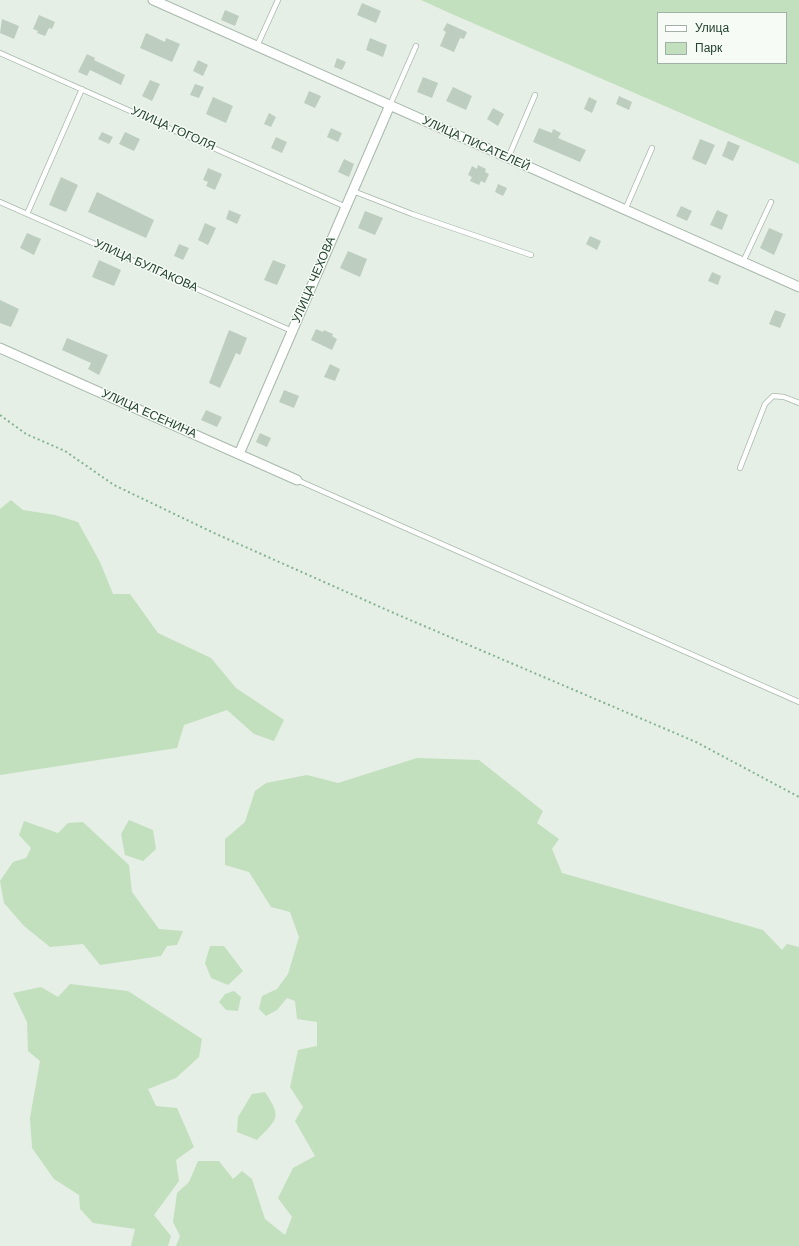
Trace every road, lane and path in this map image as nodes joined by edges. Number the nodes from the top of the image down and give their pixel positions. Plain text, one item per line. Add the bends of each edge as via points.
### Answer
1 (153, 0) edge
2 (278, 0) edge
3 (257, 46) junction
4 (416, 46) dead end
5 (0, 53) edge
6 (82, 89) junction
7 (535, 95) dead end
8 (390, 105) junction
9 (652, 148) dead end
10 (508, 158) junction
11 (353, 191) junction
12 (0, 202) edge
13 (771, 202) dead end
14 (346, 206) junction
15 (625, 210) junction
16 (27, 214) junction
17 (531, 255) dead end
18 (743, 262) junction
19 (799, 287) edge
20 (292, 330) junction
21 (0, 348) edge
22 (799, 403) edge
23 (0, 415) edge
24 (239, 454) junction
25 (740, 468) dead end
26 (297, 480) joint
27 (799, 702) edge
28 (799, 797) edge

1 - 3 street, УЛИЦА ПИСАТЕЛЕЙ
2 - 3 lane
3 - 8 street, УЛИЦА ПИСАТЕЛЕЙ
4 - 8 lane
5 - 6 lane, УЛИЦА ГОГОЛЯ
6 - 14 lane, УЛИЦА ГОГОЛЯ
6 - 16 lane
7 - 10 lane
8 - 10 street, УЛИЦА ПИСАТЕЛЕЙ
8 - 11 street, УЛИЦА ЧЕХОВА
9 - 15 lane
10 - 15 street, УЛИЦА ПИСАТЕЛЕЙ
11 - 14 street, УЛИЦА ЧЕХОВА
11 - 17 lane
12 - 16 lane, УЛИЦА БУЛГАКОВА
13 - 18 lane
14 - 20 street, УЛИЦА ЧЕХОВА
15 - 18 street, УЛИЦА ПИСАТЕЛЕЙ
16 - 20 lane, УЛИЦА БУЛГАКОВА
18 - 19 street, УЛИЦА ПИСАТЕЛЕЙ
20 - 24 street, УЛИЦА ЧЕХОВА
21 - 24 street, УЛИЦА ЕСЕНИНА
22 - 25 lane via 773,396 765,404
23 - 28 path via 26,434 65,451 114,485 214,534 696,742
24 - 26 street, УЛИЦА ЕСЕНИНА
26 - 27 lane

